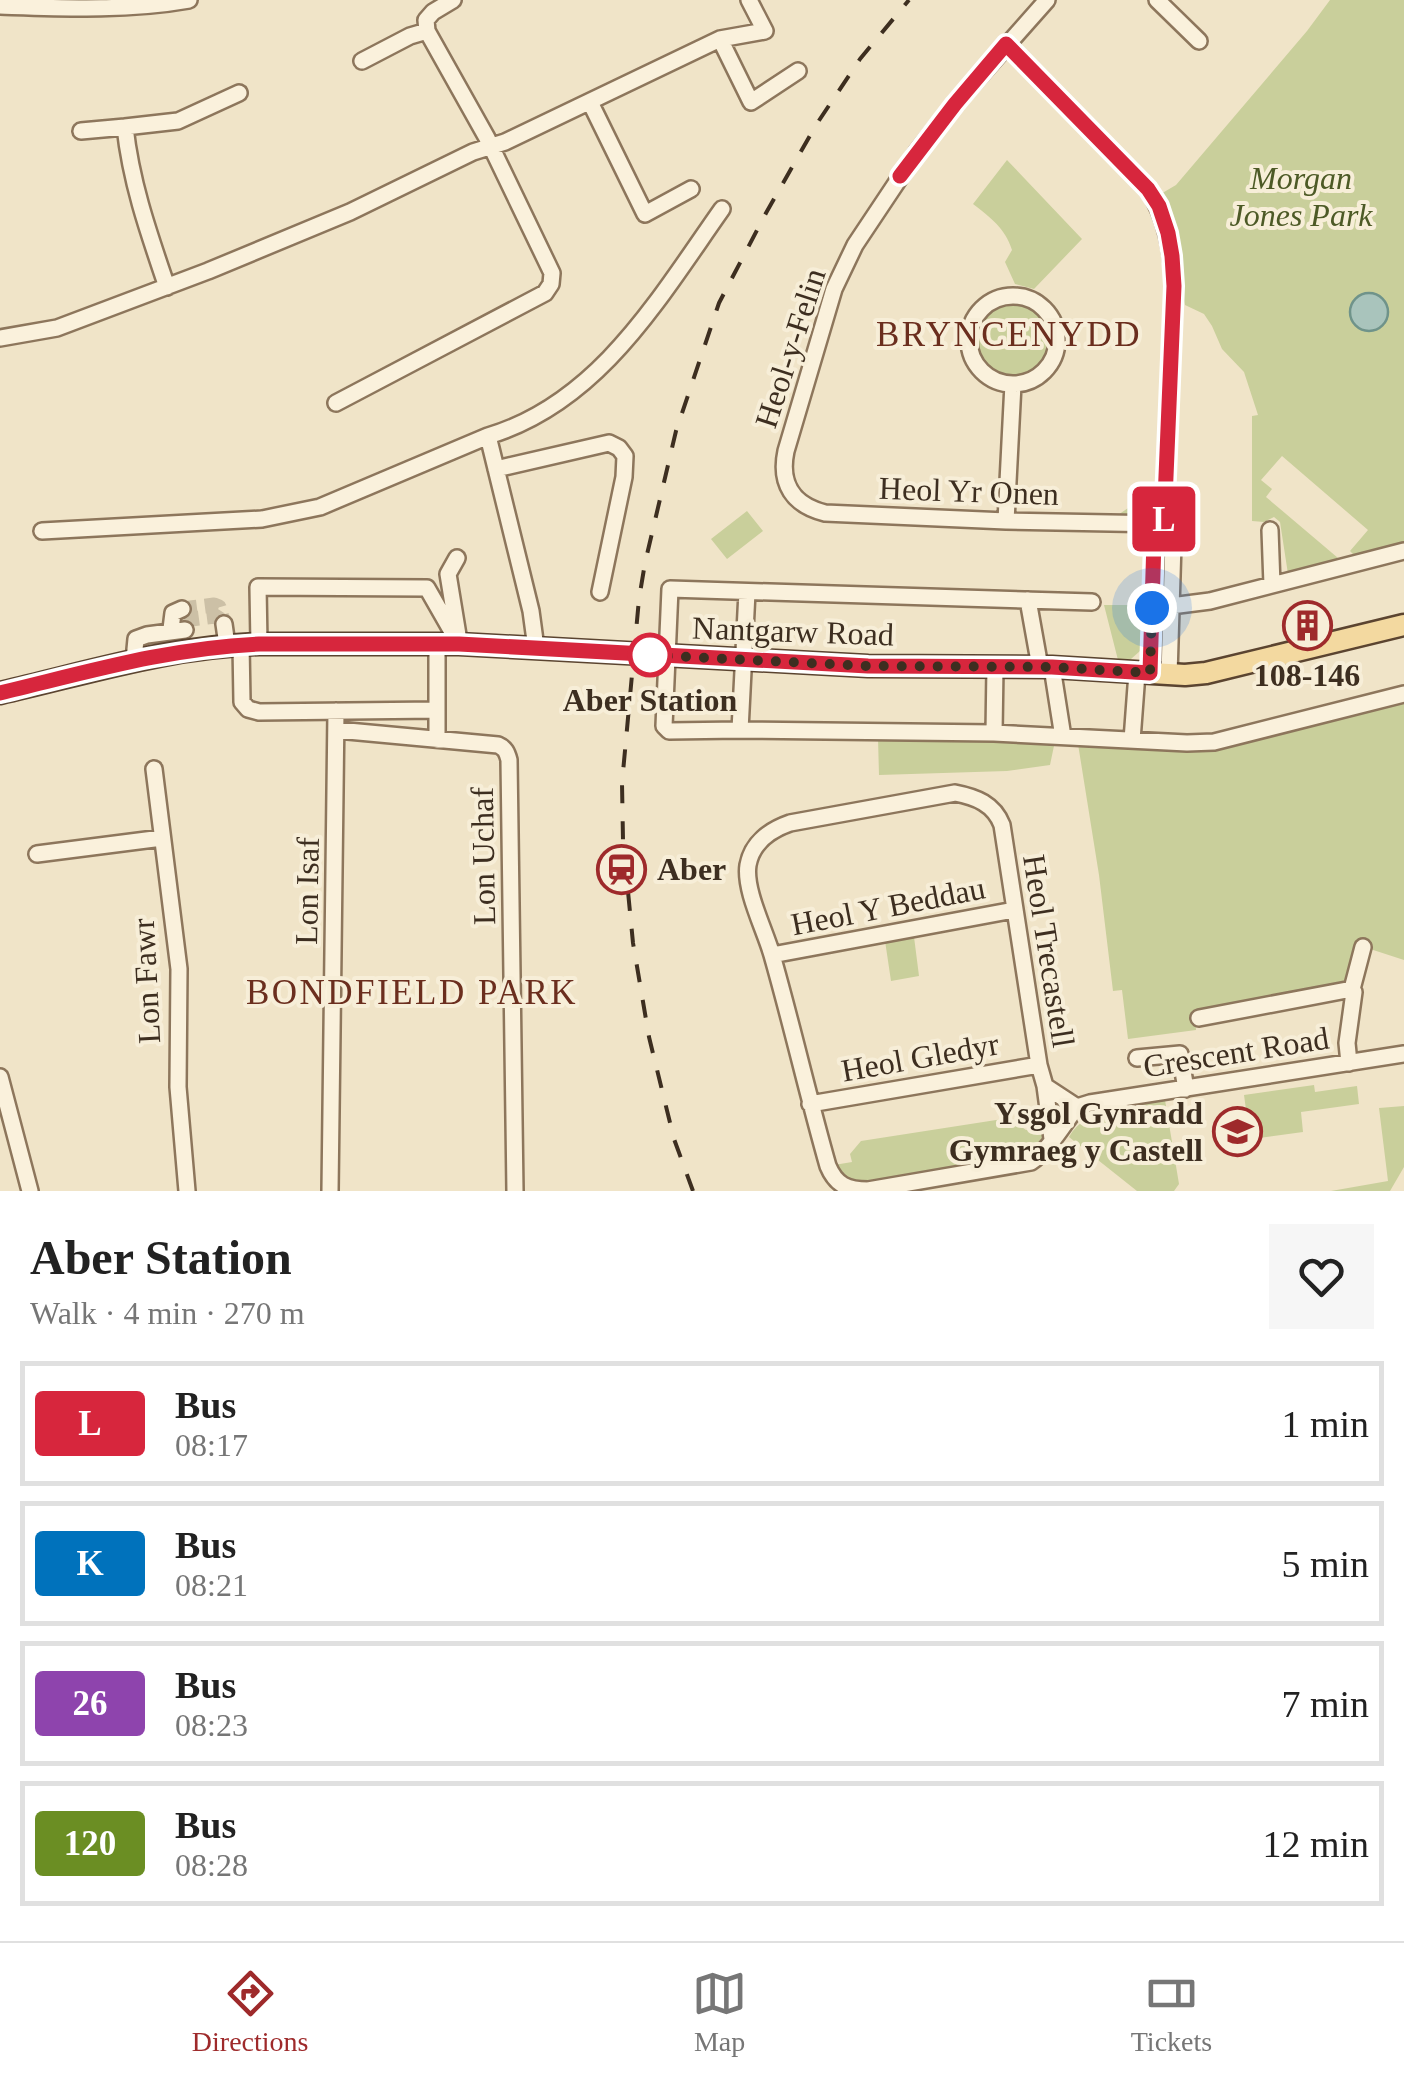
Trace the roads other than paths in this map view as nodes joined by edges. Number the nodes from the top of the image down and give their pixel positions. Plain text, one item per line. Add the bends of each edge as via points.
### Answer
1 (189, 0) edge
2 (454, 0) edge
3 (749, 0) edge
4 (1047, 0) edge
5 (1157, 0) edge
6 (0, 6) edge
7 (427, 31) junction
8 (720, 39) junction
9 (1198, 40) dead end
10 (1006, 44) junction
11 (362, 61) dead end
12 (798, 71) dead end
13 (239, 93) dead end
14 (590, 102) junction
15 (125, 127) junction
16 (80, 131) dead end
17 (491, 147) junction
18 (691, 189) dead end
19 (722, 209) dead end
20 (168, 286) junction
21 (0, 338) edge
22 (1012, 384) junction
23 (336, 403) dead end
24 (488, 436) junction
25 (496, 468) junction
26 (786, 482) joint
27 (1006, 521) junction
28 (1164, 524) junction
29 (1270, 530) dead end
30 (42, 531) dead end
31 (1404, 551) edge
32 (457, 558) dead end
33 (1272, 585) junction
34 (600, 592) dead end
35 (747, 592) junction
36 (1028, 600) junction
37 (1092, 602) dead end
38 (1171, 606) junction
39 (178, 623) tunnel mouth
40 (1404, 625) edge
41 (232, 636) junction
42 (437, 644) junction
43 (459, 644) junction
44 (536, 648) junction
45 (668, 656) junction
46 (744, 659) junction
47 (134, 660) junction
48 (995, 666) junction
49 (1046, 667) junction
50 (1152, 674) junction
51 (0, 693) edge
52 (1404, 694) edge
53 (436, 710) junction
54 (336, 711) junction
55 (337, 730) junction
56 (740, 730) junction
57 (994, 734) junction
58 (1063, 738) junction
59 (438, 740) junction
60 (1132, 740) junction
61 (154, 769) dead end
62 (162, 838) junction
63 (37, 854) dead end
64 (1014, 910) junction
65 (1364, 947) dead end
66 (772, 955) junction
67 (1352, 989) junction
68 (1199, 1018) dead end
69 (1404, 1054) edge
70 (1138, 1058) dead end
71 (1349, 1062) junction
72 (1038, 1065) junction
73 (0, 1077) edge
74 (1044, 1086) junction
75 (1186, 1088) junction
76 (810, 1104) junction
77 (1077, 1108) junction
78 (1052, 1139) junction
79 (30, 1191) edge
80 (187, 1191) edge
81 (330, 1191) edge
82 (515, 1191) edge

1 - 6 street via 96,8
2 - 7 street via 426,20
3 - 8 street via 765,30
4 - 10 street, Heol-y-Felin
5 - 9 street
7 - 11 street
7 - 17 street
8 - 12 street via 751,102
8 - 14 street
10 - 26 street, Heol-y-Felin via 917,152 843,267 786,451
10 - 28 street via 1159,206 1174,286
13 - 15 street via 178,121
14 - 17 street
14 - 18 street via 645,214
15 - 16 street
15 - 20 street via 142,215
17 - 20 street
17 - 23 street via 552,274 545,294
19 - 24 street via 612,358 564,400
20 - 21 street via 57,328
22 - 22 street via 1048,367 1057,341 1050,315 1028,298 1013,296 985,305 969,346 983,372
22 - 27 street
24 - 25 street
24 - 30 street via 320,507 262,518
25 - 34 street via 609,443 625,456
25 - 44 street
26 - 27 street, Heol Yr Onen via 801,504 825,513
27 - 28 street, Heol Yr Onen
28 - 38 street via 1173,543
28 - 50 street via 1154,540
29 - 33 street
31 - 33 street
32 - 43 street via 448,574
33 - 38 street
35 - 36 street
35 - 45 street via 670,589
35 - 46 street
36 - 37 street
36 - 49 street
38 - 50 street
39 - 47 street via 136,640
40 - 50 main road, Nantgarw Road via 1206,673
41 - 42 main road, Nantgarw Road
41 - 43 street via 258,587 426,588
41 - 47 main road, Nantgarw Road
41 - 54 street via 248,710
42 - 43 main road, Nantgarw Road
42 - 53 street
43 - 44 main road, Nantgarw Road
44 - 45 main road, Nantgarw Road
45 - 46 main road, Nantgarw Road
45 - 56 street via 664,726
46 - 48 main road, Nantgarw Road
46 - 56 street
47 - 51 main road, Nantgarw Road
48 - 49 main road, Nantgarw Road
48 - 57 street
49 - 50 main road, Nantgarw Road
49 - 58 street
50 - 60 street
52 - 60 street via 1214,742
53 - 54 street
53 - 59 street
54 - 55 street, Lon Isaf
55 - 59 street
55 - 81 street, Lon Isaf
56 - 57 street
57 - 58 street
58 - 60 street
59 - 82 street, Lon Uchaf via 498,745 509,760
61 - 62 street, Lon Fawr
62 - 63 street
62 - 80 street, Lon Fawr via 179,968 178,1087
64 - 66 street, Heol Y Beddau
64 - 66 street, Heol Trecastell via 1002,825 985,803 956,793 863,808 790,823 757,844 747,874
64 - 72 street, Heol Trecastell
65 - 67 street
66 - 76 street, Heol Trecastell
67 - 68 street
67 - 71 street
69 - 71 street, Crescent Road
70 - 75 street via 1180,1054
71 - 75 street, Crescent Road
72 - 74 street, Heol Trecastell
72 - 76 street, Heol Gledyr
73 - 79 street
74 - 77 street, Heol Trecastell
74 - 78 street
75 - 77 street, Crescent Road
76 - 78 street, Heol Trecastell via 833,1178 854,1190 1031,1162
77 - 78 street, Heol Trecastell

